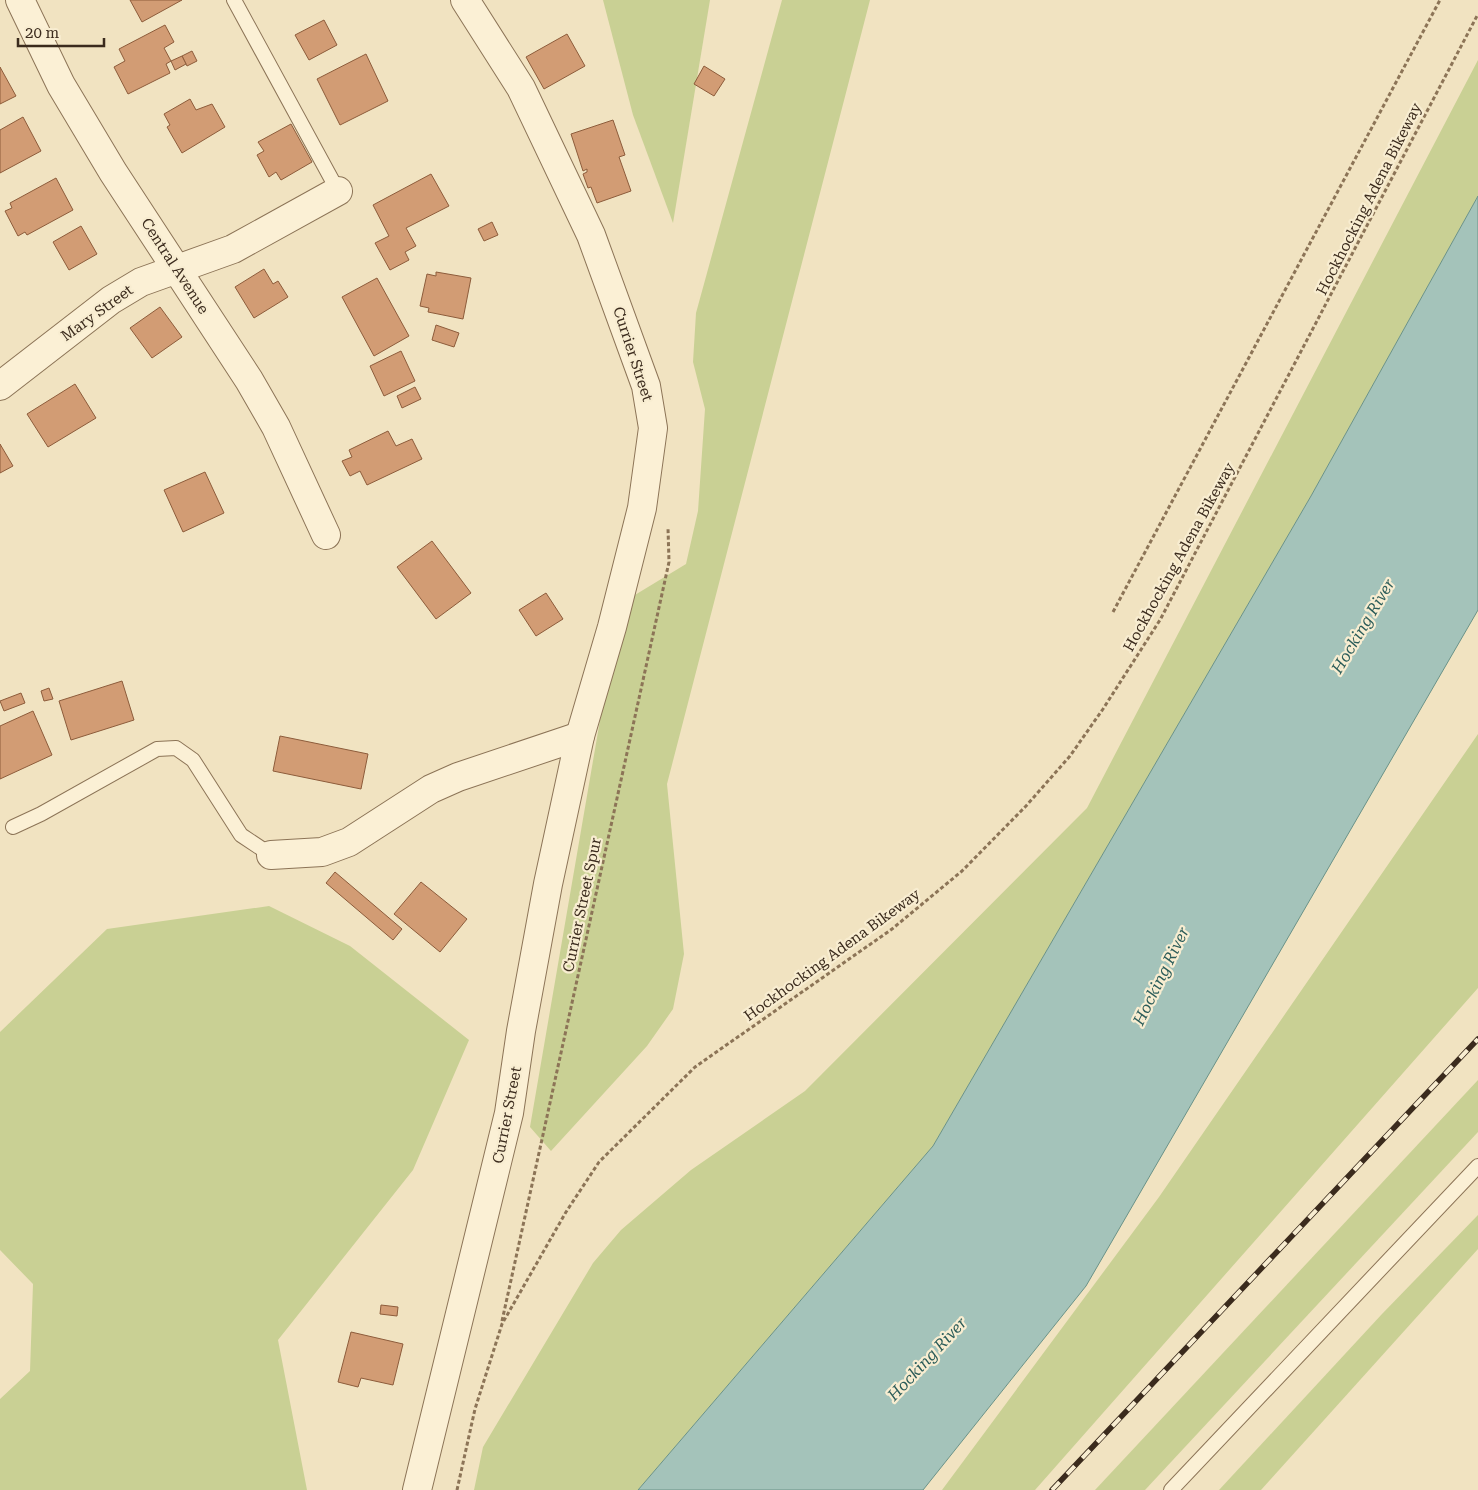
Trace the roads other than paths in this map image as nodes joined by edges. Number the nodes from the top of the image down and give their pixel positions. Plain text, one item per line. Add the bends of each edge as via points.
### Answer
1 (20, 0) edge
2 (234, 0) edge
3 (465, 0) edge
4 (338, 191) joint
5 (177, 268) junction
6 (0, 386) edge
7 (326, 535) dead end
8 (580, 736) junction
9 (12, 827) dead end
10 (271, 855) joint
11 (1478, 1166) edge
12 (417, 1490) edge
13 (1171, 1490) edge

1 - 5 street, Central Avenue via 61,85 113,172
2 - 4 lane
3 - 8 street, Currier Street via 518,83 573,194 646,386 653,428 642,508 611,632
4 - 5 street, Mary Street via 233,249
5 - 6 street, Mary Street via 141,282 111,300
5 - 7 street, Central Avenue via 276,427
8 - 10 street via 431,789 348,842 322,852
8 - 12 street, Currier Street via 546,893 509,1113
9 - 10 lane via 42,814 157,749 176,748 193,760 241,835
11 - 13 lane

